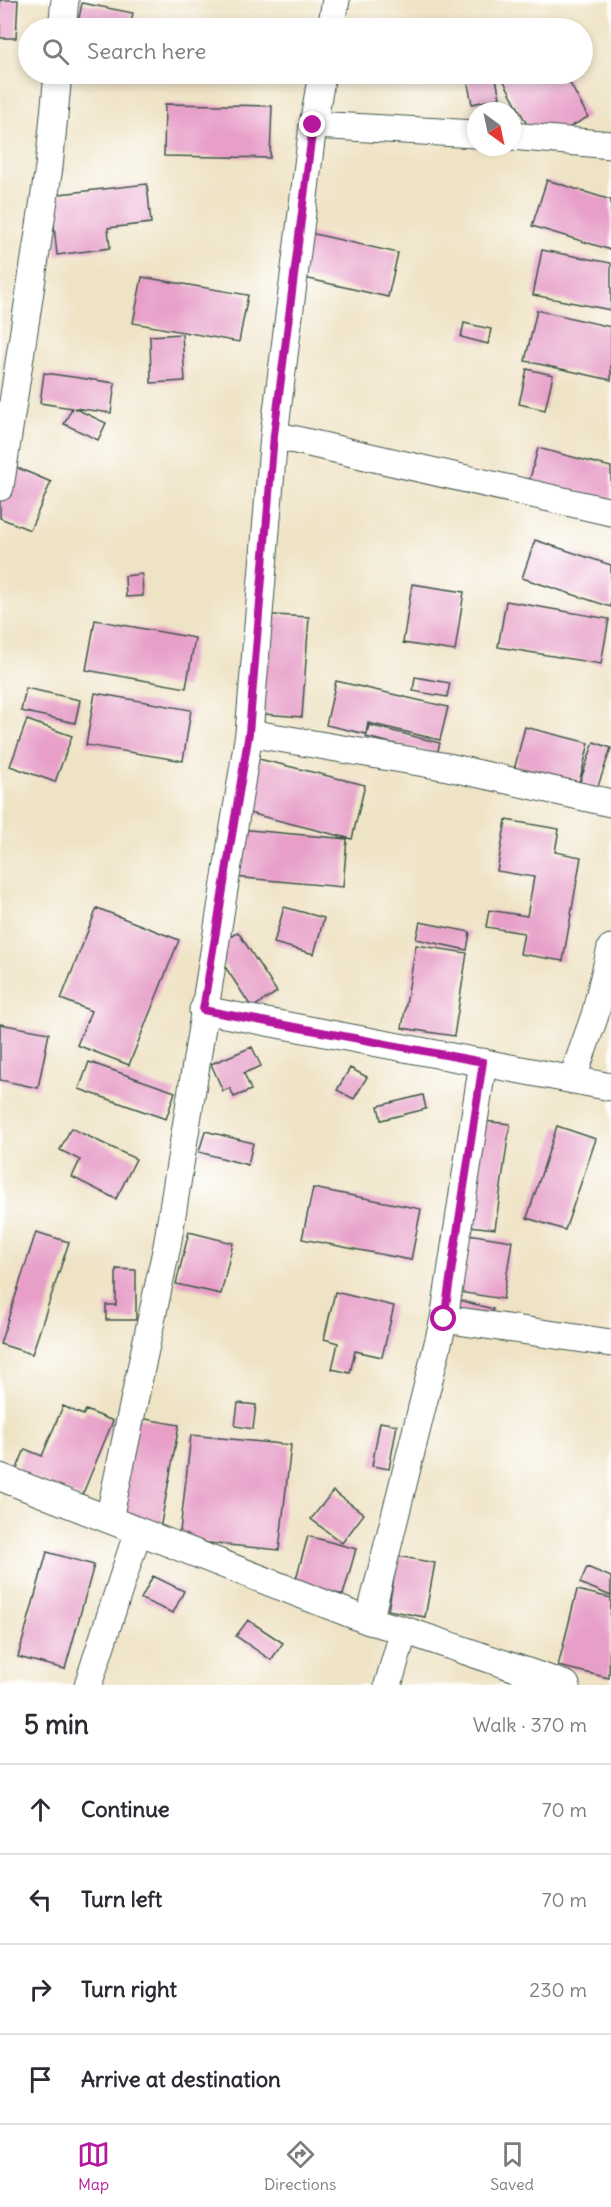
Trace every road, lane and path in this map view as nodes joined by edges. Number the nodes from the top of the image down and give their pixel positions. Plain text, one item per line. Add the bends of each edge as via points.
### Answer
1 (65, 0) edge
2 (336, 0) edge
3 (63, 18) edge
4 (333, 18) edge
5 (57, 84) edge
6 (320, 84) edge
7 (313, 125) junction
8 (467, 134) edge
9 (521, 137) edge
10 (611, 145) edge
11 (274, 435) junction
12 (0, 487) edge
13 (611, 512) edge
14 (249, 733) junction
15 (611, 803) edge
16 (611, 948) edge
17 (203, 1010) junction
18 (483, 1062) junction
19 (572, 1080) junction
20 (611, 1087) edge
21 (444, 1319) junction
22 (611, 1343) edge
23 (0, 1477) edge
24 (109, 1519) junction
25 (138, 1531) junction
26 (369, 1621) junction
27 (404, 1630) junction
28 (88, 1685) edge
29 (388, 1685) edge
30 (566, 1685) edge

1 - 3 street
2 - 4 street
5 - 12 street via 49,167
6 - 7 street
7 - 8 street
7 - 11 street
9 - 10 street
11 - 13 street
11 - 14 street
14 - 15 street via 448,767
14 - 17 street
16 - 19 street via 595,1015
17 - 18 street
17 - 24 street via 167,1246
18 - 19 street
18 - 21 street
19 - 20 street
21 - 22 street
21 - 26 street
23 - 24 street
24 - 25 street
25 - 26 street
25 - 28 street
26 - 27 street
27 - 29 street
27 - 30 street

